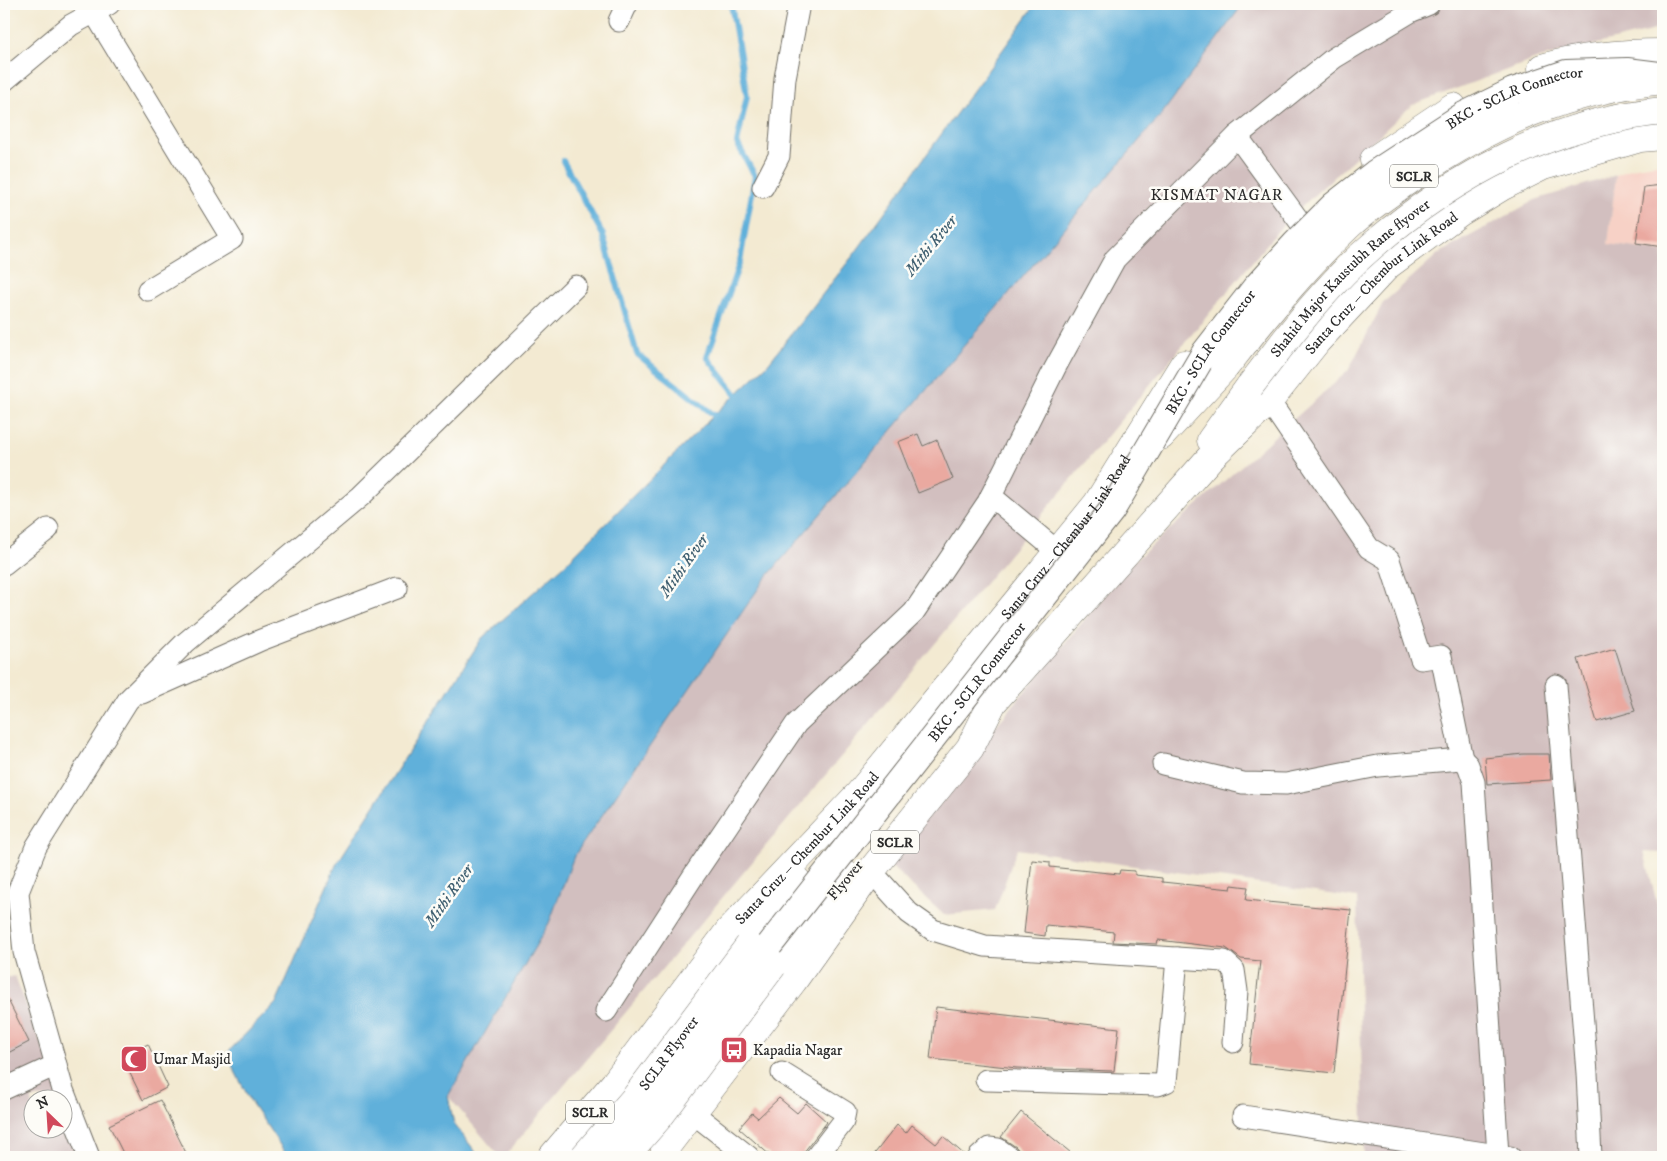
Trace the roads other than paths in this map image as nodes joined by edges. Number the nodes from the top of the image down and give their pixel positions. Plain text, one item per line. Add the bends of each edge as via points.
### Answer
1 (799, 4) edge
2 (1429, 4) edge
3 (101, 8) edge
4 (1663, 53) edge
5 (1575, 60) junction
6 (1663, 75) edge
7 (1663, 80) edge
8 (4, 81) edge
9 (1663, 111) edge
10 (1237, 136) junction
11 (1663, 136) edge
12 (1595, 150) junction
13 (763, 187) dead end
14 (1300, 222) junction
15 (576, 286) dead end
16 (148, 290) dead end
17 (1260, 394) junction
18 (991, 496) junction
19 (1097, 504) junction
20 (48, 529) dead end
21 (1058, 552) junction
22 (4, 564) edge
23 (397, 588) dead end
24 (1556, 685) dead end
25 (128, 700) junction
26 (994, 702) junction
27 (1462, 759) junction
28 (1163, 764) dead end
29 (859, 794) junction
30 (872, 871) junction
31 (11, 888) edge
32 (1177, 958) junction
33 (606, 1011) dead end
34 (1233, 1042) dead end
35 (56, 1065) junction
36 (782, 1073) dead end
37 (986, 1080) dead end
38 (4, 1089) edge
39 (601, 1098) junction
40 (694, 1113) junction
41 (1243, 1116) dead end
42 (661, 1154) edge
43 (1504, 1156) edge
44 (89, 1157) edge
45 (552, 1157) edge
46 (584, 1157) edge
47 (604, 1157) edge
48 (624, 1157) edge
49 (749, 1157) edge
50 (816, 1157) edge
51 (979, 1157) edge
52 (1009, 1157) edge
53 (1591, 1157) edge

1 - 13 street via 785,78 780,156
2 - 10 street via 1334,58
3 - 8 street via 71,25
3 - 16 street via 232,238
4 - 5 highway, Santa Cruz – Chembur Link Road via 1623,53
5 - 12 highway
5 - 14 highway, Santa Cruz – Chembur Link Road via 1508,79 1458,104 1368,164
6 - 47 main road, BKC - SCLR Connector, bridge via 1627,71 1566,74 1513,91 1464,115 1375,173 1334,205 1295,244 1255,288 1205,352 1112,510 761,956 647,1107
7 - 19 highway, SCLR, bridge via 1620,86 1522,114 1429,166 1350,224 1274,304 1226,367
9 - 17 highway, Shahid Major Kaustubh Rane flyover / SCLR, bridge via 1626,116 1534,142 1490,164 1408,217 1357,261 1297,324
10 - 14 street
10 - 18 street via 1115,259
11 - 12 highway, Santa Cruz – Chembur Link Road via 1640,138
12 - 17 highway, Santa Cruz – Chembur Link Road via 1526,174 1424,237 1388,265 1317,341
14 - 19 highway, Santa Cruz – Chembur Link Road via 1196,345
15 - 25 street via 361,496 186,643
17 - 26 highway, Shahid Major Kaustubh Rane flyover / SCLR via 1140,539
17 - 27 street via 1369,548 1389,560 1421,659 1441,656
18 - 21 street
18 - 33 street via 914,612 796,724
19 - 21 highway, Santa Cruz – Chembur Link Road / SCLR
20 - 22 street
21 - 29 highway, Santa Cruz – Chembur Link Road / SCLR
23 - 25 street via 261,640
24 - 53 street
25 - 31 street
26 - 30 highway, SCLR via 970,748
26 - 48 highway, Flyover, bridge via 773,965 659,1117
27 - 28 street via 1378,766 1286,784 1243,783
27 - 43 street via 1468,765 1474,782
29 - 39 highway, Santa Cruz – Chembur Link Road / SCLR via 729,931
29 - 46 highway, SCLR Flyover, bridge via 635,1098
30 - 32 street via 909,913 933,930 985,946
30 - 40 highway, SCLR
31 - 35 street via 24,952
32 - 34 street via 1224,961 1234,970 1237,990
32 - 37 street via 1166,1082 1158,1085
35 - 38 street
35 - 44 street
36 - 50 street via 845,1112 843,1122
39 - 42 highway
39 - 45 highway, Santa Cruz – Chembur Link Road / SCLR
40 - 42 highway, SCLR
40 - 49 street
41 - 43 street
51 - 52 street via 989,1148 998,1149

